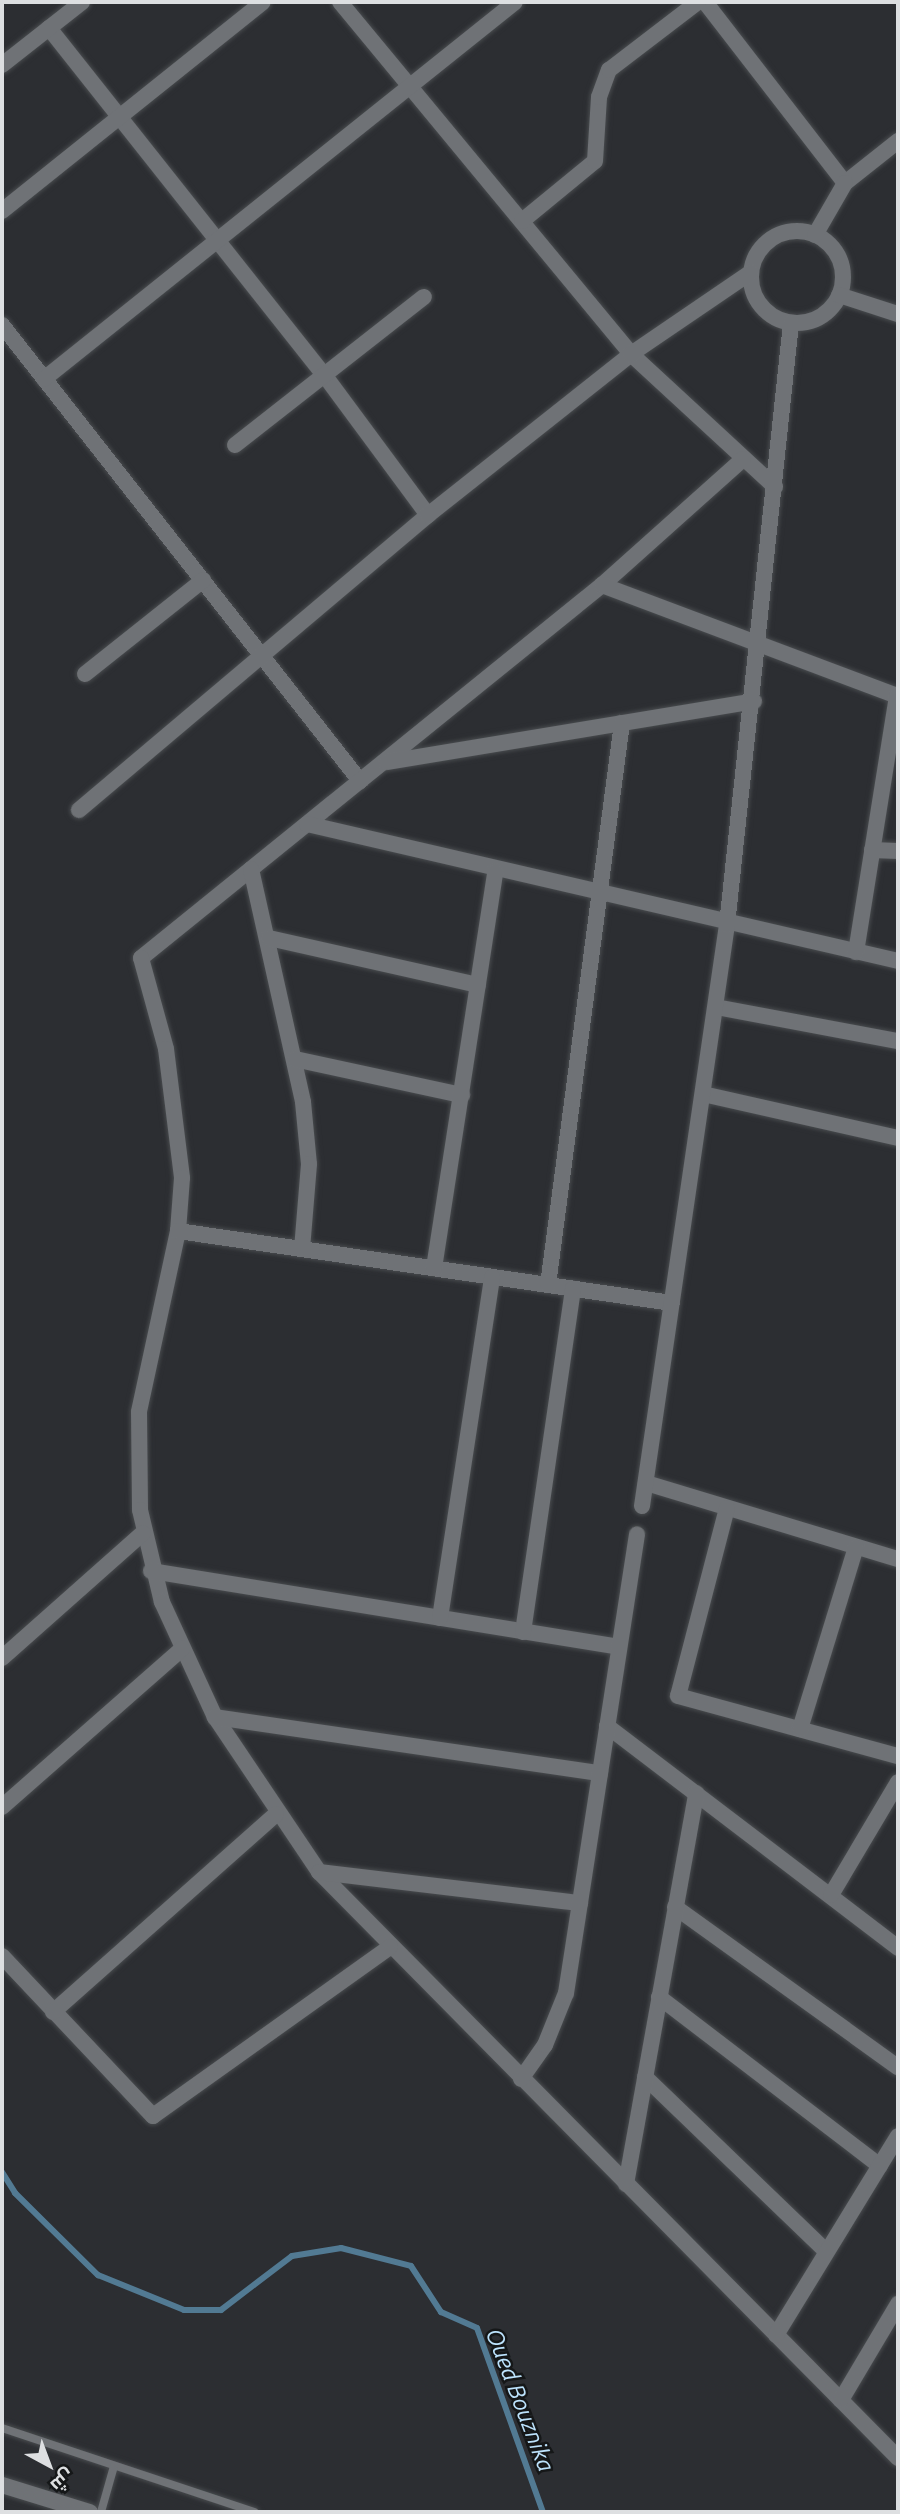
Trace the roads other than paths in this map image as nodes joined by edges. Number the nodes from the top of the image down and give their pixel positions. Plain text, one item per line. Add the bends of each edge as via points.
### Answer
1 (82, 2) edge
2 (263, 2) edge
3 (340, 2) edge
4 (515, 2) edge
5 (698, 2) edge
6 (705, 2) edge
7 (49, 28) junction
8 (2, 65) edge
9 (408, 88) junction
10 (120, 118) junction
11 (898, 141) edge
12 (845, 183) junction
13 (2, 211) edge
14 (522, 221) junction
15 (815, 235) junction
16 (217, 240) junction
17 (751, 272) junction
18 (839, 295) junction
19 (424, 297) dead end
20 (898, 314) edge
21 (791, 323) junction
22 (2, 325) edge
23 (631, 354) junction
24 (325, 376) junction
25 (44, 379) junction
26 (235, 445) dead end
27 (743, 459) junction
28 (775, 486) junction
29 (428, 515) junction
30 (203, 580) junction
31 (602, 585) junction
32 (761, 645) junction
33 (261, 653) junction
34 (85, 674) dead end
35 (897, 695) edge
36 (754, 701) junction
37 (622, 723) junction
38 (385, 762) junction
39 (360, 782) junction
40 (79, 810) dead end
41 (307, 824) junction
42 (872, 850) junction
43 (898, 851) edge
44 (251, 869) junction
45 (495, 872) junction
46 (602, 895) junction
47 (727, 925) junction
48 (269, 938) junction
49 (856, 952) junction
50 (898, 961) edge
51 (478, 985) junction
52 (716, 1007) junction
53 (898, 1041) edge
54 (295, 1059) junction
55 (703, 1094) junction
56 (462, 1095) junction
57 (898, 1138) edge
58 (178, 1231) junction
59 (302, 1249) junction
60 (434, 1268) junction
61 (492, 1277) junction
62 (548, 1285) junction
63 (573, 1289) junction
64 (672, 1303) junction
65 (646, 1483) junction
66 (642, 1506) dead end
67 (727, 1508) junction
68 (143, 1533) junction
69 (636, 1534) dead end
70 (856, 1547) junction
71 (898, 1559) edge
72 (151, 1571) junction
73 (440, 1618) junction
74 (523, 1632) junction
75 (619, 1647) junction
76 (182, 1649) junction
77 (2, 1658) edge
78 (215, 1717) junction
79 (607, 1726) junction
80 (800, 1729) junction
81 (898, 1756) edge
82 (600, 1773) junction
83 (898, 1782) edge
84 (696, 1793) junction
85 (2, 1807) edge
86 (276, 1814) junction
87 (319, 1872) junction
88 (831, 1895) junction
89 (580, 1903) junction
90 (676, 1907) junction
91 (390, 1947) junction
92 (898, 1948) edge
93 (2, 1956) edge
94 (659, 1997) junction
95 (53, 2012) junction
96 (898, 2067) edge
97 (645, 2077) junction
98 (521, 2079) junction
99 (898, 2136) edge
100 (880, 2166) junction
101 (625, 2184) junction
102 (827, 2252) junction
103 (898, 2304) edge
104 (776, 2335) junction
105 (841, 2400) junction
106 (2, 2428) edge
107 (898, 2458) edge
108 (114, 2466) junction
109 (2, 2485) edge
110 (90, 2512) edge
111 (101, 2512) edge
112 (254, 2512) edge

1 - 7 street
2 - 10 street
3 - 9 street
4 - 9 street
5 - 14 street via 609,70 598,97 595,162
6 - 12 street
7 - 8 street
7 - 10 street
9 - 14 street
9 - 16 street
10 - 13 street
10 - 16 street
11 - 12 street
12 - 15 street
14 - 23 street
15 - 17 street via 790,232 769,241
15 - 18 street via 839,260
16 - 24 street
16 - 25 street
17 - 21 street via 760,306
17 - 23 street
18 - 20 street
18 - 21 street via 815,320
19 - 24 street
21 - 28 street
22 - 25 street
23 - 27 street
23 - 29 street
24 - 26 street
24 - 29 street
25 - 30 street
27 - 28 street
27 - 31 street
28 - 32 street
29 - 33 street
30 - 33 street
30 - 34 street
31 - 32 street
31 - 38 street
32 - 35 street
32 - 36 street
33 - 39 street
33 - 40 street
35 - 42 street
36 - 37 street
36 - 47 street
37 - 38 street
37 - 46 street
38 - 39 street
39 - 41 street
41 - 44 street
41 - 45 street
42 - 43 street
42 - 49 street
44 - 48 street
44 - 58 street via 141,958 179,1125
45 - 46 street
45 - 51 street
46 - 47 street
46 - 62 street
47 - 49 street
47 - 52 street
48 - 51 street
48 - 54 street
49 - 50 street
51 - 56 street
52 - 53 street
52 - 55 street
54 - 56 street
54 - 59 street via 309,1164
55 - 57 street
55 - 64 street
56 - 60 street
58 - 59 street
58 - 68 street via 139,1412
59 - 60 street
60 - 61 street
61 - 62 street
61 - 73 street
62 - 63 street
63 - 64 street
63 - 74 street
64 - 65 street
65 - 66 street
65 - 67 street
67 - 70 street
67 - 80 street via 676,1690 687,1702
68 - 72 street
68 - 77 street
69 - 75 street
70 - 71 street
70 - 80 street
72 - 73 street
72 - 76 street
73 - 74 street
74 - 75 street
75 - 79 street
76 - 78 street
76 - 85 street
78 - 82 street
78 - 86 street
79 - 82 street
79 - 84 street
80 - 81 street
82 - 89 street
83 - 88 street
84 - 88 street
84 - 90 street
86 - 87 street
86 - 95 street
87 - 89 street
87 - 91 street
88 - 92 street
89 - 98 street via 562,2007
90 - 94 street
90 - 96 street
91 - 95 street via 160,2115 146,2114
91 - 98 street
93 - 95 street
94 - 97 street
94 - 100 street
97 - 101 street
97 - 102 street
98 - 101 street
99 - 100 street
100 - 102 street
101 - 104 street
102 - 104 street
103 - 105 street
104 - 105 street
105 - 107 street
106 - 108 lane
108 - 111 lane
108 - 112 lane
109 - 110 street

